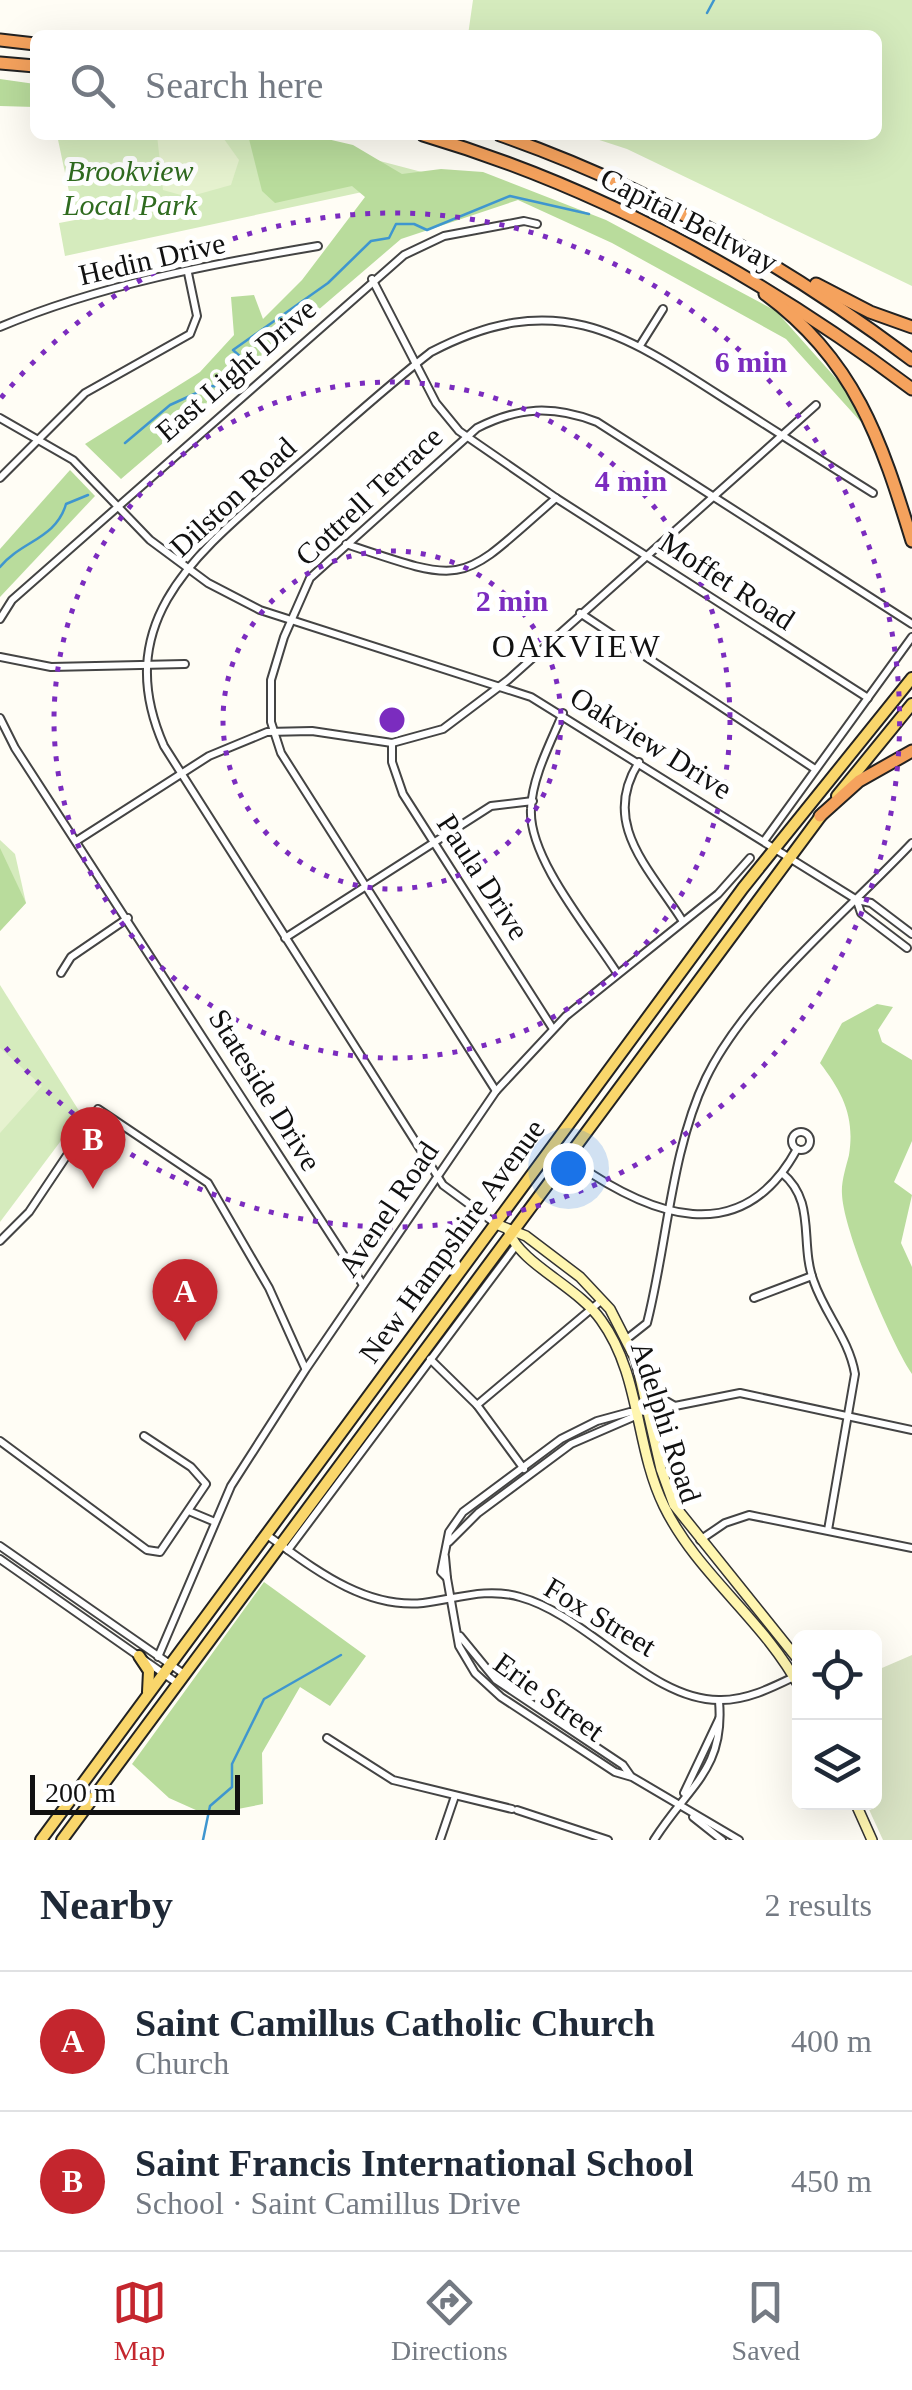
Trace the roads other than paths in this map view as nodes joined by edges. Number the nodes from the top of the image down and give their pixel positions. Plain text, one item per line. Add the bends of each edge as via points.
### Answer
1 (0, 40) edge
2 (30, 43) edge
3 (0, 62) edge
4 (30, 65) edge
5 (437, 140) edge
6 (512, 140) edge
7 (537, 224) dead end
8 (318, 246) dead end
9 (750, 250) junction
10 (708, 254) junction
11 (188, 273) junction
12 (372, 279) junction
13 (663, 309) dead end
14 (0, 327) edge
15 (912, 327) edge
16 (640, 344) junction
17 (912, 360) edge
18 (416, 364) junction
19 (912, 389) edge
20 (816, 405) dead end
21 (0, 418) edge
22 (782, 435) junction
23 (466, 436) junction
24 (39, 438) junction
25 (0, 478) edge
26 (873, 493) dead end
27 (713, 496) junction
28 (556, 498) junction
29 (116, 506) junction
30 (912, 542) edge
31 (344, 543) junction
32 (645, 556) junction
33 (187, 568) junction
34 (580, 613) junction
35 (0, 619) edge
36 (290, 620) junction
37 (912, 624) edge
38 (912, 637) edge
39 (0, 657) edge
40 (185, 664) dead end
41 (147, 667) junction
42 (912, 678) edge
43 (498, 686) junction
44 (868, 698) junction
45 (912, 704) edge
46 (563, 713) junction
47 (0, 718) edge
48 (274, 732) junction
49 (392, 743) junction
50 (912, 752) edge
51 (639, 762) junction
52 (816, 769) junction
53 (181, 774) junction
54 (533, 801) junction
55 (820, 816) junction
56 (78, 840) junction
57 (764, 841) junction
58 (434, 842) junction
59 (912, 843) edge
60 (774, 848) junction
61 (788, 856) junction
62 (750, 858) dead end
63 (364, 887) junction
64 (857, 900) junction
65 (128, 918) junction
66 (682, 920) junction
67 (912, 935) edge
68 (286, 938) junction
69 (910, 950) edge
70 (60, 973) dead end
71 (618, 973) junction
72 (553, 1028) junction
73 (496, 1091) junction
74 (797, 1148) dead end
75 (574, 1162) dead end
76 (782, 1173) junction
77 (438, 1176) junction
78 (670, 1212) junction
79 (496, 1224) junction
80 (509, 1232) junction
81 (0, 1241) edge
82 (514, 1247) junction
83 (812, 1276) junction
84 (364, 1285) junction
85 (754, 1298) dead end
86 (602, 1300) junction
87 (592, 1308) junction
88 (628, 1338) junction
89 (430, 1359) junction
90 (306, 1369) junction
91 (644, 1388) junction
92 (478, 1405) junction
93 (675, 1406) junction
94 (644, 1414) junction
95 (850, 1416) junction
96 (912, 1430) edge
97 (144, 1436) dead end
98 (0, 1441) edge
99 (525, 1471) junction
100 (192, 1512) junction
101 (216, 1522) junction
102 (828, 1530) junction
103 (266, 1535) junction
104 (700, 1541) junction
105 (0, 1546) edge
106 (284, 1548) junction
107 (912, 1548) edge
108 (0, 1559) edge
109 (451, 1597) junction
110 (459, 1635) junction
111 (472, 1648) junction
112 (792, 1650) edge
113 (463, 1654) junction
114 (139, 1656) junction
115 (158, 1656) junction
116 (168, 1670) junction
117 (792, 1670) edge
118 (792, 1677) edge
119 (181, 1679) junction
120 (145, 1700) junction
121 (719, 1700) junction
122 (720, 1716) junction
123 (327, 1738) dead end
124 (710, 1740) junction
125 (719, 1744) junction
126 (618, 1762) junction
127 (612, 1770) junction
128 (697, 1776) junction
129 (632, 1777) junction
130 (455, 1796) junction
131 (676, 1804) junction
132 (858, 1810) edge
133 (730, 1839) edge
134 (42, 1840) edge
135 (62, 1840) edge
136 (440, 1840) edge
137 (608, 1840) edge
138 (654, 1840) edge
139 (872, 1840) edge

1 - 2 highway
3 - 4 highway
5 - 10 highway, Capital Beltway via 570,187
6 - 9 highway, Capital Beltway via 618,183
7 - 12 street, East Light Drive via 444,236
8 - 11 street, Hedin Drive
9 - 15 highway
9 - 17 highway, Capital Beltway
10 - 19 highway, Capital Beltway via 784,298
10 - 30 highway via 779,305 842,370 880,442
11 - 14 street, Hedin Drive via 42,309
11 - 24 street via 197,316 190,334 85,393
12 - 18 street, Moffet Road
12 - 29 street, East Light Drive
13 - 16 street
16 - 18 street, Dilston Road via 578,323 523,321 463,336
16 - 22 street, Dilston Road
18 - 23 street, Moffet Road via 436,403
18 - 33 street, Dilston Road
20 - 22 street
21 - 24 street, Oakview Drive
22 - 26 street, Dilston Road
22 - 27 street
23 - 27 street, Cottrell Terrace via 501,415 573,412
23 - 28 street, Moffet Road
23 - 31 street, Cottrell Terrace
24 - 25 street
24 - 29 street, Oakview Drive via 73,460
27 - 32 street
27 - 37 street, Cottrell Terrace
28 - 31 street via 482,563 460,572 425,570
28 - 32 street, Moffet Road
29 - 33 street, Oakview Drive
29 - 35 street, East Light Drive via 12,600
31 - 36 street, Cottrell Terrace via 310,578
32 - 34 street
32 - 44 street, Moffet Road
33 - 36 street, Oakview Drive via 236,599
33 - 41 street, Dilston Road via 157,615
34 - 43 street
34 - 52 street
36 - 43 street, Oakview Drive
36 - 48 street, Cottrell Terrace via 271,680
38 - 44 street
39 - 41 street via 51,666
40 - 41 street
41 - 53 street, Dilston Road via 156,727
42 - 60 main road, New Hampshire Avenue
43 - 46 street, Oakview Drive
43 - 49 street via 443,729
44 - 52 street
45 - 55 main road, New Hampshire Avenue
46 - 51 street, Oakview Drive
46 - 54 street
47 - 56 street
48 - 49 street
48 - 53 street via 236,742
48 - 63 street, Cottrell Terrace via 288,768
49 - 58 street, Paula Drive via 396,779
50 - 55 highway via 860,780
51 - 57 street, Oakview Drive
51 - 66 street via 624,788 624,822
52 - 57 street
53 - 56 street
53 - 68 street, Dilston Road
54 - 58 street via 491,806
54 - 71 street via 540,850
55 - 61 main road, New Hampshire Avenue
56 - 65 street
57 - 60 street, Oakview Drive
58 - 63 street
58 - 72 street, Paula Drive
59 - 64 street
60 - 61 street, Oakview Drive
60 - 79 main road, New Hampshire Avenue
61 - 64 street, Oakview Drive
61 - 80 main road, New Hampshire Avenue
62 - 66 street, Avenel Road
63 - 68 street
63 - 73 street, Cottrell Terrace
64 - 67 street
64 - 69 street via 861,913
64 - 78 street via 768,993 719,1056 697,1102
65 - 70 street
65 - 84 street, Stateside Drive
66 - 71 street, Avenel Road
67 - 69 street
68 - 77 street, Dilston Road
71 - 72 street, Avenel Road
72 - 73 street, Avenel Road
73 - 77 street, Avenel Road
74 - 76 street
75 - 78 street via 620,1194
76 - 78 street via 727,1211
76 - 83 street via 804,1201
77 - 79 street, Dilston Road
77 - 84 street, Avenel Road
78 - 88 street via 648,1323
79 - 80 main road, Adelphi Road
79 - 103 main road, New Hampshire Avenue
80 - 82 main road
80 - 86 main road, Adelphi Road via 526,1236
80 - 106 main road, New Hampshire Avenue
81 - 90 street via 29,1212 98,1108 208,1184 269,1288
82 - 87 main road, Adelphi Road
82 - 89 street
83 - 85 street
83 - 95 street via 852,1352
84 - 90 street, Avenel Road
86 - 87 street
86 - 88 main road, Adelphi Road
87 - 92 street
87 - 94 main road, Adelphi Road via 620,1353
88 - 91 main road, Adelphi Road
89 - 92 street
89 - 106 street
90 - 101 street, Avenel Road
91 - 93 street
91 - 94 main road, Adelphi Road
92 - 99 street
93 - 94 street
93 - 95 street via 751,1394
94 - 99 street via 560,1440
94 - 104 main road, Adelphi Road via 670,1494
94 - 117 main road, Adelphi Road via 656,1488 677,1530
95 - 96 street
95 - 102 street
97 - 100 street via 204,1479 206,1490
98 - 100 street via 147,1550 167,1547
99 - 109 street, Erie Street via 463,1512 449,1532
100 - 101 street
101 - 115 street, Avenel Road
102 - 104 street via 749,1515
102 - 107 street
103 - 106 street, Fox Street
103 - 116 main road, New Hampshire Avenue
104 - 112 main road, Adelphi Road
105 - 115 street
106 - 109 street, Fox Street via 372,1600
106 - 119 main road, New Hampshire Avenue
108 - 114 street
109 - 110 street, Erie Street
109 - 121 street, Fox Street via 498,1592 540,1604 665,1684
110 - 111 street, Erie Street
110 - 113 street, Erie Street
111 - 113 street
111 - 126 street, Erie Street via 507,1688
113 - 127 street, Erie Street via 489,1688
114 - 116 street
114 - 120 main road via 149,1671
115 - 116 street
116 - 119 street
116 - 120 main road, New Hampshire Avenue
118 - 121 street, Fox Street
119 - 135 main road, New Hampshire Avenue
120 - 134 main road, New Hampshire Avenue
121 - 122 street
122 - 124 street
122 - 125 street
123 - 130 street via 393,1780
124 - 125 street
124 - 128 street
125 - 128 street
126 - 127 street
126 - 129 street, Erie Street
127 - 129 street, Erie Street
128 - 131 street
129 - 131 street, Erie Street
130 - 136 street
130 - 137 street
131 - 133 street, Erie Street
131 - 138 street
132 - 139 main road

